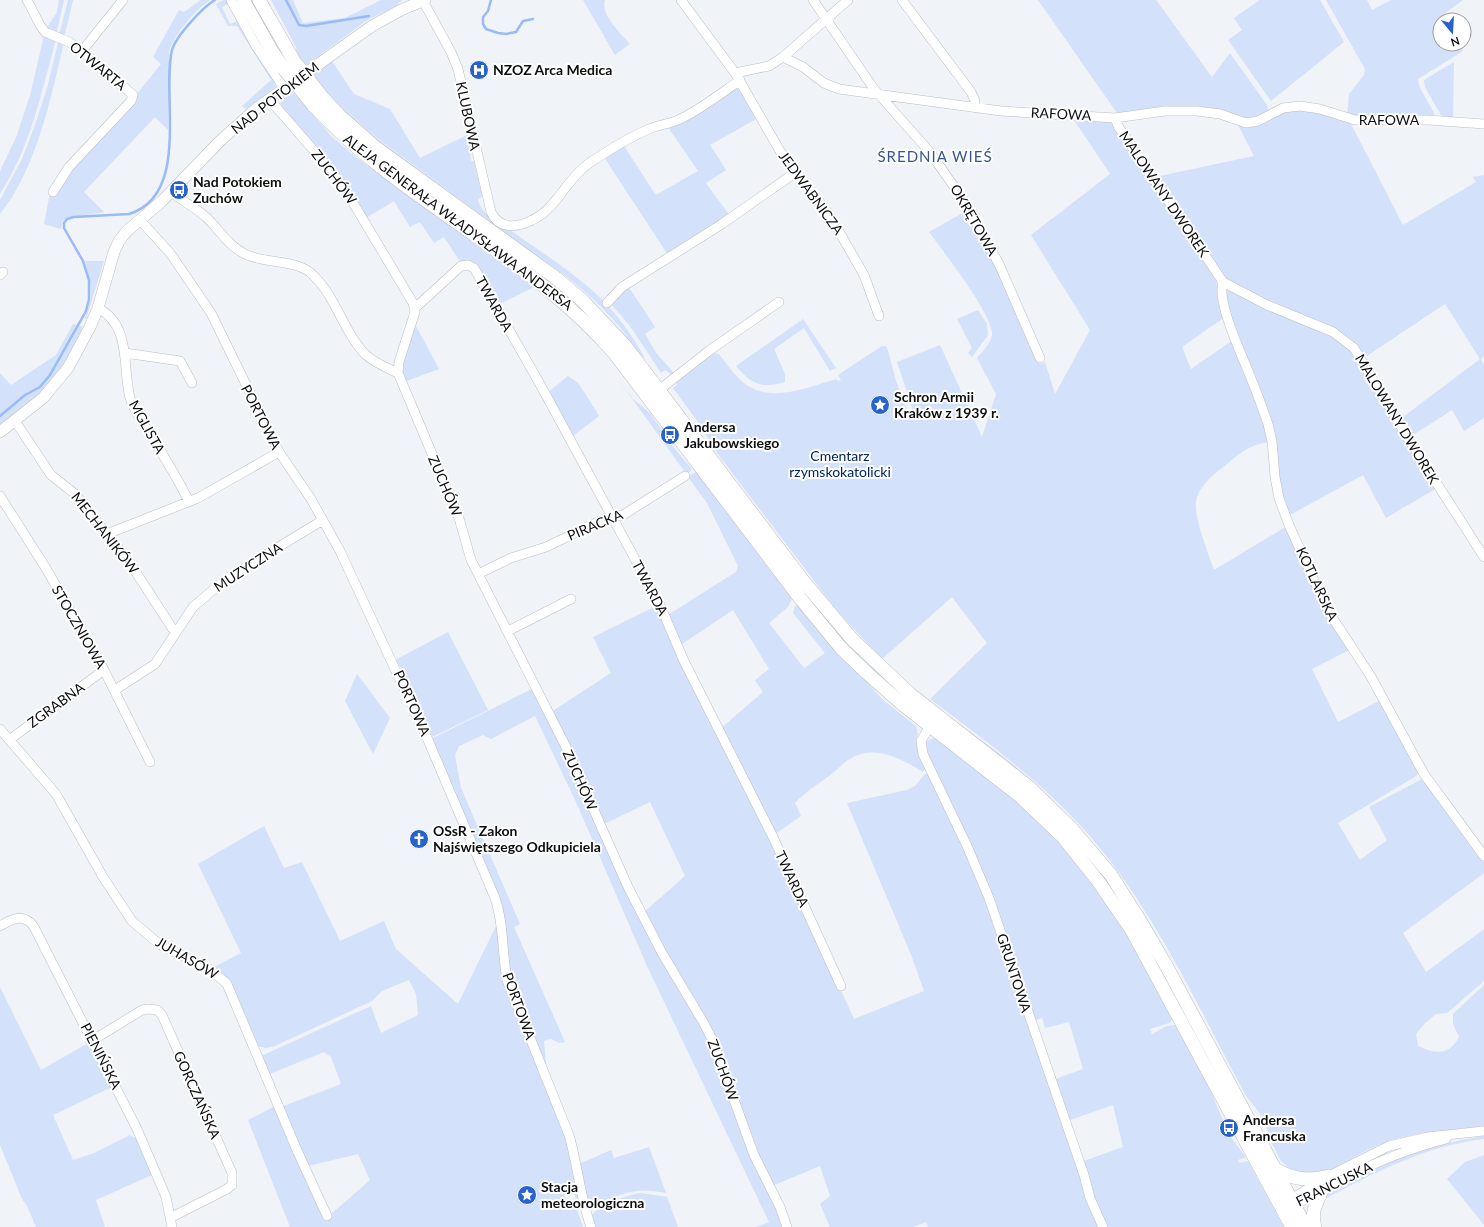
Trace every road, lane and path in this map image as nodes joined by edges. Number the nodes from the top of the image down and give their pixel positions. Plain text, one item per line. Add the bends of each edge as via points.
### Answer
1 (27, 0) edge
2 (123, 0) edge
3 (231, 0) edge
4 (243, 0) edge
5 (259, 0) edge
6 (681, 0) edge
7 (813, 0) edge
8 (848, 0) edge
9 (902, 0) edge
10 (419, 1) edge
11 (826, 19) junction
12 (82, 51) junction
13 (783, 57) junction
14 (289, 65) junction
15 (737, 77) junction
16 (284, 88) junction
17 (881, 96) junction
18 (269, 99) junction
19 (318, 102) junction
20 (975, 107) junction
21 (1115, 118) junction
22 (1484, 124) edge
23 (796, 172) junction
24 (53, 192) dead end
25 (171, 192) junction
26 (140, 220) junction
27 (1223, 282) junction
28 (779, 302) dead end
29 (607, 303) dead end
30 (98, 308) junction
31 (416, 308) junction
32 (879, 316) dead end
33 (125, 353) junction
34 (1040, 358) dead end
35 (398, 373) junction
36 (192, 383) dead end
37 (659, 390) junction
38 (15, 420) junction
39 (0, 432) edge
40 (279, 452) junction
41 (685, 476) dead end
42 (0, 496) edge
43 (189, 502) junction
44 (612, 517) junction
45 (323, 520) junction
46 (107, 534) junction
47 (1484, 557) edge
48 (478, 574) junction
49 (571, 599) dead end
50 (177, 631) junction
51 (508, 631) junction
52 (104, 670) junction
53 (115, 690) junction
54 (930, 726) junction
55 (0, 729) edge
56 (9, 740) junction
57 (150, 762) dead end
58 (1484, 856) edge
59 (1, 923) edge
60 (841, 986) dead end
61 (93, 1040) junction
62 (1210, 1048) junction
63 (1199, 1055) junction
64 (1484, 1131) edge
65 (1474, 1132) junction
66 (1275, 1169) junction
67 (1329, 1176) junction
68 (1321, 1193) junction
69 (1288, 1203) junction
70 (327, 1216) dead end
71 (171, 1222) edge
72 (591, 1227) edge
73 (787, 1227) edge
74 (1103, 1227) edge
75 (1292, 1227) edge
76 (1306, 1227) edge
77 (1315, 1227) edge

1 - 12 street, OTWARTA via 42,29
2 - 12 street
3 - 16 street via 256,46
4 - 14 main road, ALEJA GENERAŁA WŁADYSŁAWA ANDERSA via 270,48
5 - 14 main road, ALEJA GENERAŁA WŁADYSŁAWA ANDERSA
6 - 15 street
7 - 11 street, OKRĘTOWA
8 - 11 street
9 - 20 street via 971,92
10 - 15 street, KLUBOWA via 445,40 458,69 491,212 501,223 512,227 531,221 545,212 572,178 595,159 648,130 685,116
10 - 16 street, NAD POTOKIEM via 372,26
11 - 13 street
11 - 17 street, OKRĘTOWA
12 - 24 street, OTWARTA via 131,92 133,98 69,167
13 - 15 street via 768,66
13 - 17 street, RAFOWA via 803,67 831,87
14 - 19 main road, ALEJA GENERAŁA WŁADYSŁAWA ANDERSA, bridge
15 - 23 street, JEDWABNICZA via 780,151
16 - 18 street, NAD POTOKIEM
17 - 20 street, RAFOWA
17 - 34 street, OKRĘTOWA via 943,169 967,205 999,264
18 - 25 street, NAD POTOKIEM via 238,124
18 - 31 street, ZUCHÓW via 346,191
19 - 37 main road, ALEJA GENERAŁA WŁADYSŁAWA ANDERSA via 340,115 375,147 556,278 582,300 621,341
19 - 54 main road, ALEJA GENERAŁA WŁADYSŁAWA ANDERSA via 334,128 367,157 547,288 594,330 615,354 819,623 867,673
20 - 21 street, RAFOWA via 1024,113
21 - 22 street, RAFOWA via 1165,111 1197,111 1220,114 1251,123 1283,108 1300,106 1320,109 1355,120 1428,120
21 - 27 street, MALOWANY DWOREK
23 - 29 street via 722,224 622,287
23 - 32 street, JEDWABNICZA via 829,214 847,244 864,275
25 - 26 street, NAD POTOKIEM
25 - 35 street via 206,217 240,251 253,257 299,266 310,272 329,294 366,355
26 - 30 street, NAD POTOKIEM via 124,235 117,246
26 - 40 street, PORTOWA via 170,253 211,313
27 - 47 street, MALOWANY DWOREK via 1267,305 1333,332 1354,348
27 - 58 street, KOTLARSKA via 1222,295 1230,324 1268,424 1279,498 1328,611 1342,635 1359,656 1424,774
28 - 37 street via 710,350
30 - 33 street, MGLISTA via 115,324 122,338
30 - 38 street, NAD POTOKIEM via 84,340 64,374 43,398
31 - 35 street
31 - 44 street, TWARDA via 461,266 468,264 474,268
33 - 36 street via 180,361
33 - 43 street, MGLISTA via 133,404
35 - 48 street, ZUCHÓW via 459,518 471,560
37 - 62 main road, ALEJA GENERAŁA WŁADYSŁAWA ANDERSA via 808,587 852,639 910,694 1029,787 1072,829 1111,875 1142,924
38 - 39 street, NAD POTOKIEM
38 - 46 street, MECHANIKÓW via 51,475 75,494
40 - 43 street
40 - 45 street, PORTOWA
41 - 44 street, PIRACKA via 623,515
42 - 52 street, STOCZNIOWA via 47,570
43 - 46 street
44 - 48 street, PIRACKA
44 - 60 street, TWARDA via 660,605 684,661 772,837
45 - 50 street, MUZYCZNA via 226,578 193,607
45 - 72 street, PORTOWA via 404,685 495,898 501,921 507,980 569,1135 583,1203
46 - 50 street, MECHANIKÓW via 128,560 172,628
48 - 51 street, ZUCHÓW
49 - 51 street
50 - 53 street, MUZYCZNA via 155,664
51 - 73 street, ZUCHÓW via 565,745 619,869 662,953 712,1039 752,1148
52 - 53 street, STOCZNIOWA
52 - 56 street, ZGRABNA
53 - 57 street, STOCZNIOWA
54 - 63 main road, ALEJA GENERAŁA WŁADYSŁAWA ANDERSA via 1021,797 1062,836 1098,881 1131,929
54 - 74 street, GRUNTOWA via 921,741 923,754 968,846 989,898 1090,1198
55 - 56 street, JUHASÓW
56 - 70 street, JUHASÓW via 56,794 103,877 132,921 159,944 211,970 227,984
59 - 61 street, PIENIŃSKA via 20,918 31,922
61 - 71 street, PIENIŃSKA via 158,1176
61 - 71 street, GORCZAŃSKA via 142,1010 157,1010 162,1015 232,1173 232,1184 227,1190
62 - 63 main road
62 - 66 main road, ALEJA GENERAŁA WŁADYSŁAWA ANDERSA
63 - 69 main road, ALEJA GENERAŁA WŁADYSŁAWA ANDERSA
64 - 65 street, FRANCUSKA
65 - 67 street, FRANCUSKA via 1428,1137 1389,1146
65 - 68 street, FRANCUSKA via 1396,1155
66 - 67 main road via 1298,1179
66 - 69 main road, ALEJA GENERAŁA WŁADYSŁAWA ANDERSA
67 - 69 street, FRANCUSKA
68 - 69 street, FRANCUSKA
68 - 77 main road via 1314,1207
69 - 75 main road, ALEJA GENERAŁA WŁADYSŁAWA ANDERSA
69 - 76 main road, ALEJA GENERAŁA WŁADYSŁAWA ANDERSA

